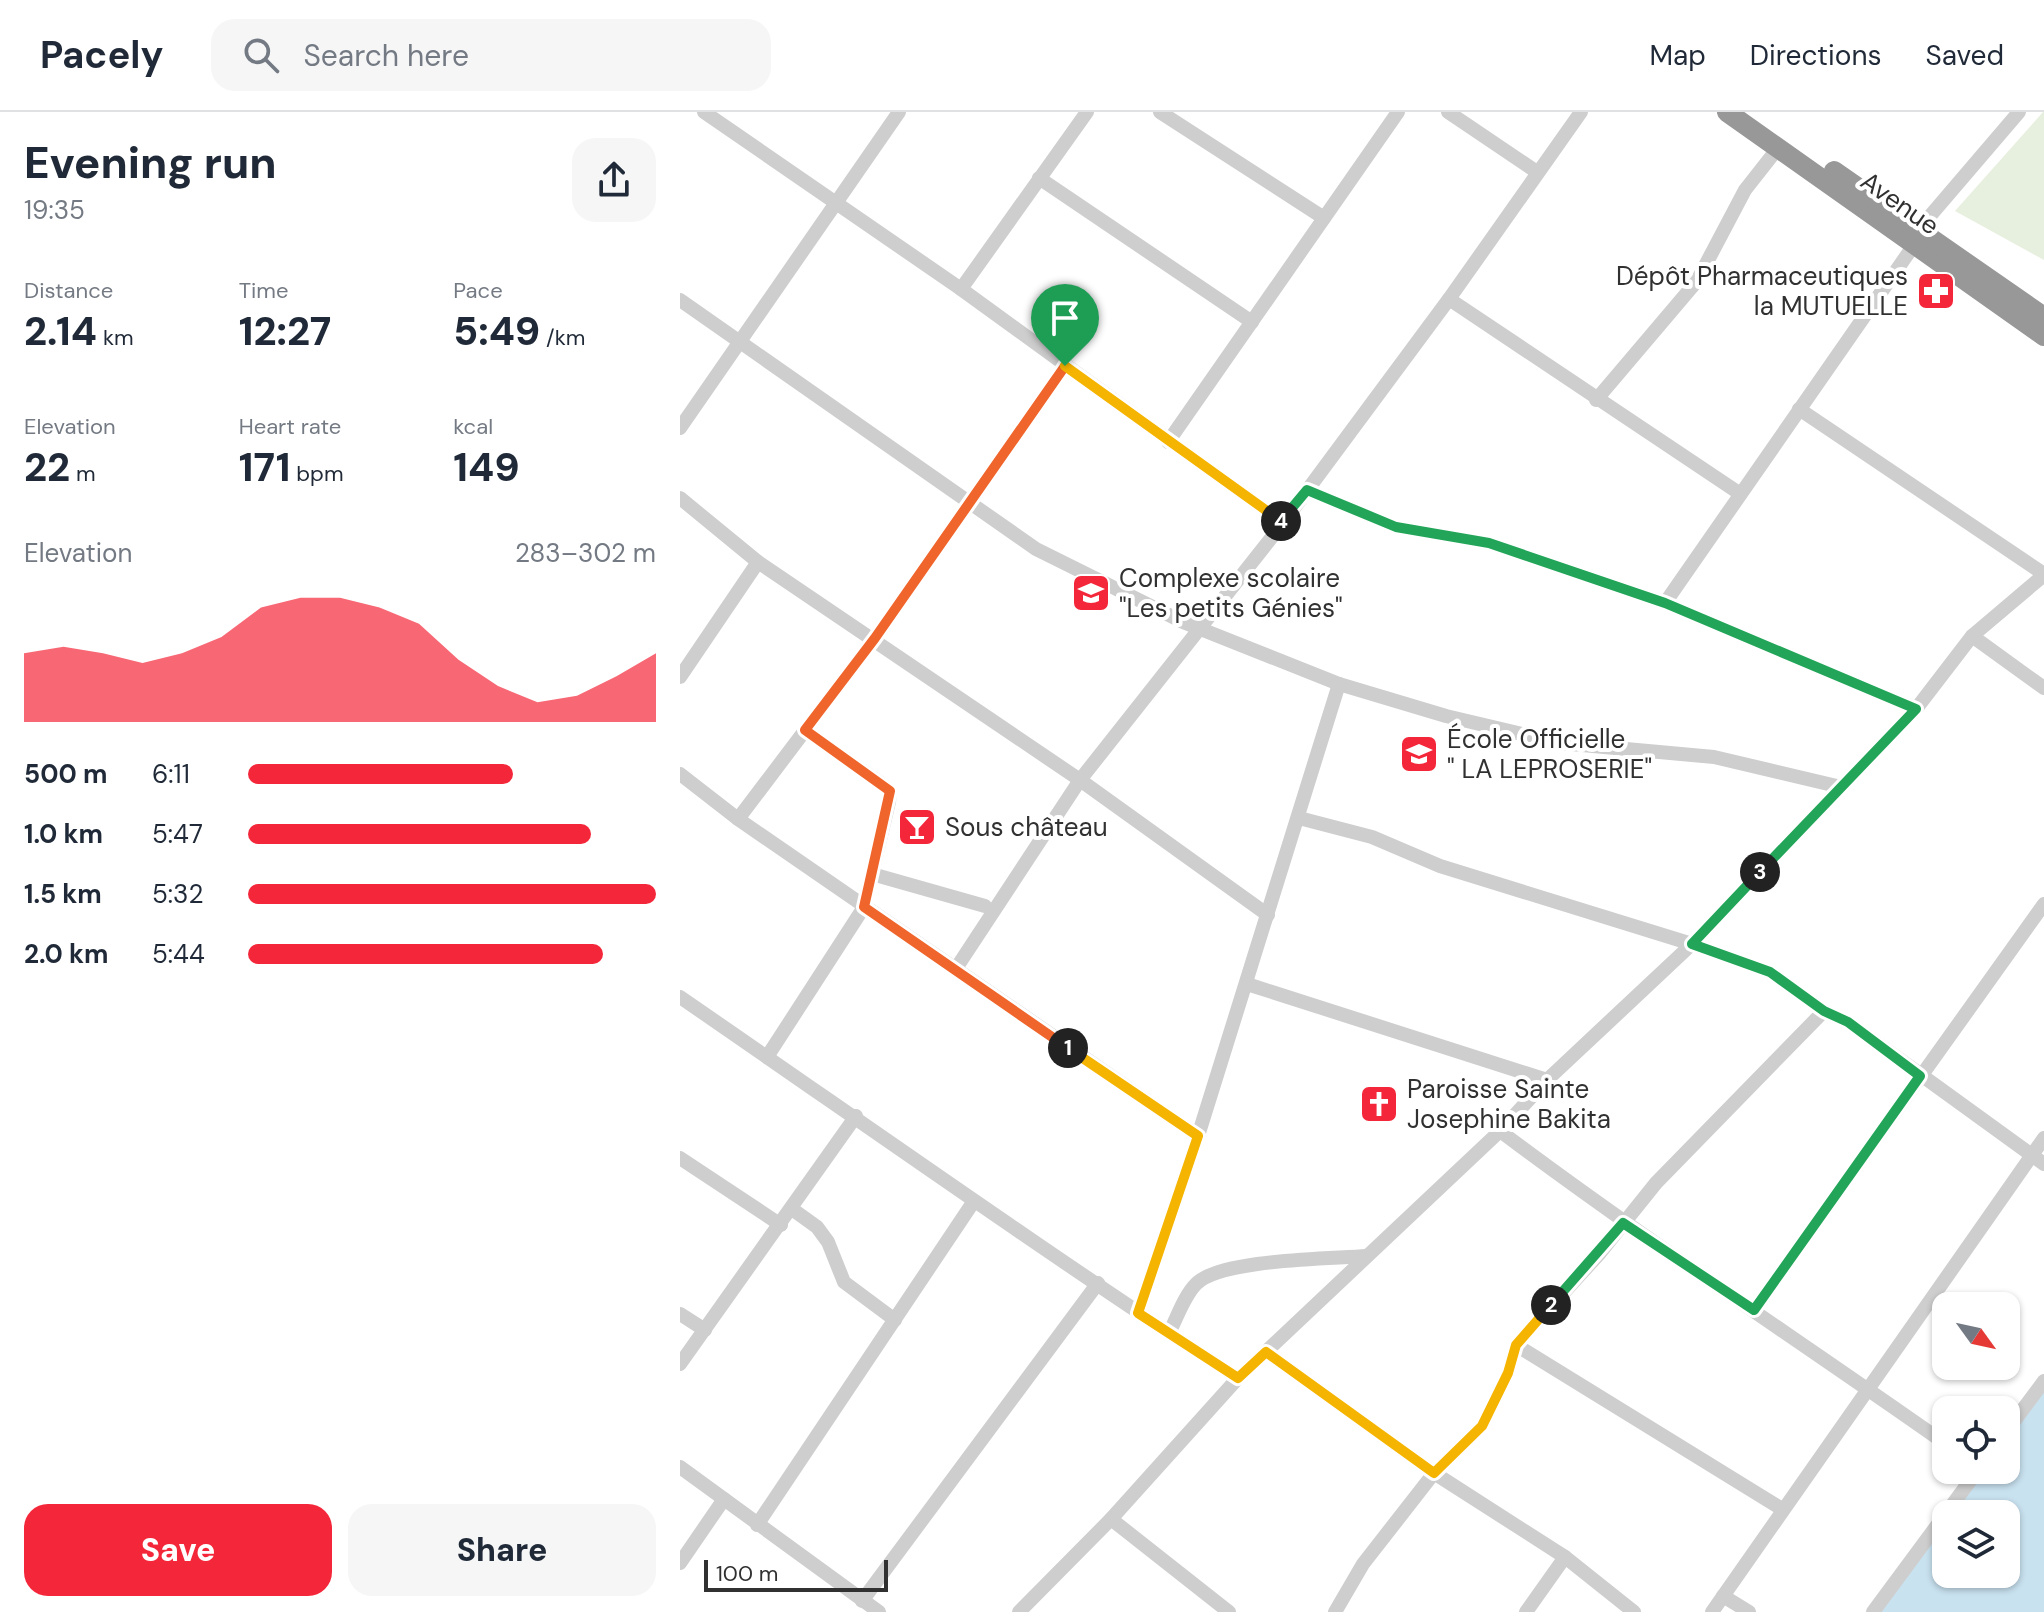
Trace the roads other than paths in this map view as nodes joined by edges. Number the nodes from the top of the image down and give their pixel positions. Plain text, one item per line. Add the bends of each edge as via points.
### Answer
1 (704, 112) edge
2 (899, 112) edge
3 (1087, 112) edge
4 (1160, 112) edge
5 (1398, 112) edge
6 (1448, 112) edge
7 (1581, 112) edge
8 (1727, 112) edge
9 (1750, 112) edge
10 (2019, 112) edge
11 (1778, 148) junction
12 (1537, 172) junction
13 (1039, 178) junction
14 (835, 203) junction
15 (1324, 218) junction
16 (1916, 237) junction
17 (961, 289) junction
18 (1449, 299) junction
19 (680, 300) edge
20 (2044, 317) edge
21 (1252, 322) junction
22 (2044, 336) edge
23 (738, 341) junction
24 (1065, 366) junction
25 (1596, 400) junction
26 (1799, 409) junction
27 (680, 428) edge
28 (1168, 442) junction
29 (1307, 490) junction
30 (1739, 493) junction
31 (680, 498) edge
32 (969, 501) junction
33 (1283, 523) junction
34 (758, 562) junction
35 (2044, 575) edge
36 (1665, 603) junction
37 (1200, 629) junction
38 (873, 636) junction
39 (1972, 636) junction
40 (680, 677) edge
41 (1339, 684) junction
42 (2044, 688) edge
43 (1916, 709) junction
44 (805, 730) junction
45 (680, 774) edge
46 (1080, 780) junction
47 (1841, 787) junction
48 (1299, 818) junction
49 (738, 819) junction
50 (872, 874) junction
51 (2044, 904) edge
52 (985, 906) dead end
53 (864, 907) junction
54 (1268, 915) junction
55 (1692, 944) junction
56 (955, 970) junction
57 (1247, 984) junction
58 (680, 997) edge
59 (1824, 1011) junction
60 (767, 1057) junction
61 (1920, 1076) junction
62 (1547, 1080) junction
63 (856, 1116) junction
64 (1500, 1131) junction
65 (1198, 1136) junction
66 (2044, 1138) edge
67 (2030, 1155) junction
68 (680, 1158) edge
69 (2044, 1164) edge
70 (974, 1201) junction
71 (792, 1209) junction
72 (1623, 1223) junction
73 (781, 1225) junction
74 (1366, 1256) junction
75 (1098, 1283) junction
76 (1754, 1310) junction
77 (1138, 1313) junction
78 (680, 1314) edge
79 (895, 1320) junction
80 (705, 1330) junction
81 (1169, 1333) junction
82 (1516, 1345) junction
83 (1266, 1352) junction
84 (680, 1364) edge
85 (1238, 1378) junction
86 (2044, 1381) edge
87 (1870, 1390) junction
88 (2020, 1413) edge
89 (1932, 1434) edge
90 (680, 1467) edge
91 (1434, 1473) junction
92 (1968, 1484) edge
93 (724, 1499) junction
94 (1782, 1509) junction
95 (1111, 1519) junction
96 (757, 1525) junction
97 (1565, 1557) junction
98 (680, 1563) edge
99 (1723, 1596) junction
100 (862, 1601) junction
101 (879, 1612) edge
102 (1019, 1612) edge
103 (1229, 1612) edge
104 (1335, 1612) edge
105 (1526, 1612) edge
106 (1634, 1612) edge
107 (1712, 1612) edge
108 (1749, 1612) edge
109 (1873, 1612) edge

1 - 14 street
2 - 14 street
3 - 13 street
4 - 15 street
5 - 15 street
6 - 12 street
7 - 12 street
8 - 11 highway, Avenue
9 - 16 highway
10 - 16 street
11 - 16 highway, Avenue
11 - 25 street via 1745,190 1697,281
12 - 18 street
13 - 17 street
13 - 21 street
14 - 17 street
14 - 23 street
15 - 21 street
16 - 20 highway
16 - 22 highway, Avenue
16 - 26 street
17 - 24 street
18 - 25 street
18 - 29 street
19 - 23 street
21 - 28 street
23 - 27 street
23 - 32 street
24 - 28 street
24 - 32 street
25 - 30 street
26 - 30 street
26 - 35 street
28 - 33 street
29 - 33 street
29 - 36 street via 1396,527 1489,543
30 - 36 street
31 - 34 street
32 - 37 street via 1036,549
32 - 38 street
33 - 37 street
34 - 38 street
34 - 40 street
35 - 39 street
36 - 43 street
37 - 41 street
37 - 46 street
38 - 44 street
38 - 46 street
38 - 49 street
39 - 42 street
39 - 43 street
41 - 47 street via 1560,743 1714,757
41 - 48 street
43 - 47 street
44 - 49 street
44 - 50 street via 890,791
45 - 49 street
46 - 54 street
46 - 56 street
47 - 55 street
48 - 54 street
48 - 55 street via 1372,837 1440,866
49 - 53 street
50 - 52 street
50 - 53 street
51 - 61 street
53 - 56 street
53 - 60 street
54 - 57 street
55 - 59 street via 1770,972
55 - 62 street
56 - 65 street
57 - 62 street
57 - 65 street
58 - 60 street
59 - 61 street via 1848,1022
59 - 72 street
60 - 63 street
61 - 67 street
61 - 76 street
62 - 64 street
63 - 70 street
63 - 71 street
64 - 72 street
64 - 74 street
65 - 77 street
66 - 67 street
67 - 69 street
67 - 87 street
68 - 73 street
70 - 75 street
70 - 79 street
71 - 73 street
71 - 79 street via 828,1242 844,1282
72 - 76 street
72 - 82 street
73 - 80 street
74 - 81 street via 1274,1262 1211,1274 1196,1284
74 - 83 street
75 - 77 street
75 - 100 street
76 - 87 street
77 - 81 street
78 - 80 street
79 - 96 street
80 - 84 street
81 - 85 street
82 - 91 street via 1482,1426
82 - 94 street
83 - 85 street
83 - 91 street
85 - 95 street
86 - 88 street
87 - 89 street
87 - 94 street
90 - 93 street
91 - 97 street
91 - 104 street via 1363,1564
92 - 109 street
93 - 96 street
93 - 98 street
94 - 99 street
95 - 102 street
95 - 103 street
96 - 100 street
97 - 105 street
97 - 106 street
99 - 107 street
99 - 108 street
100 - 101 street

